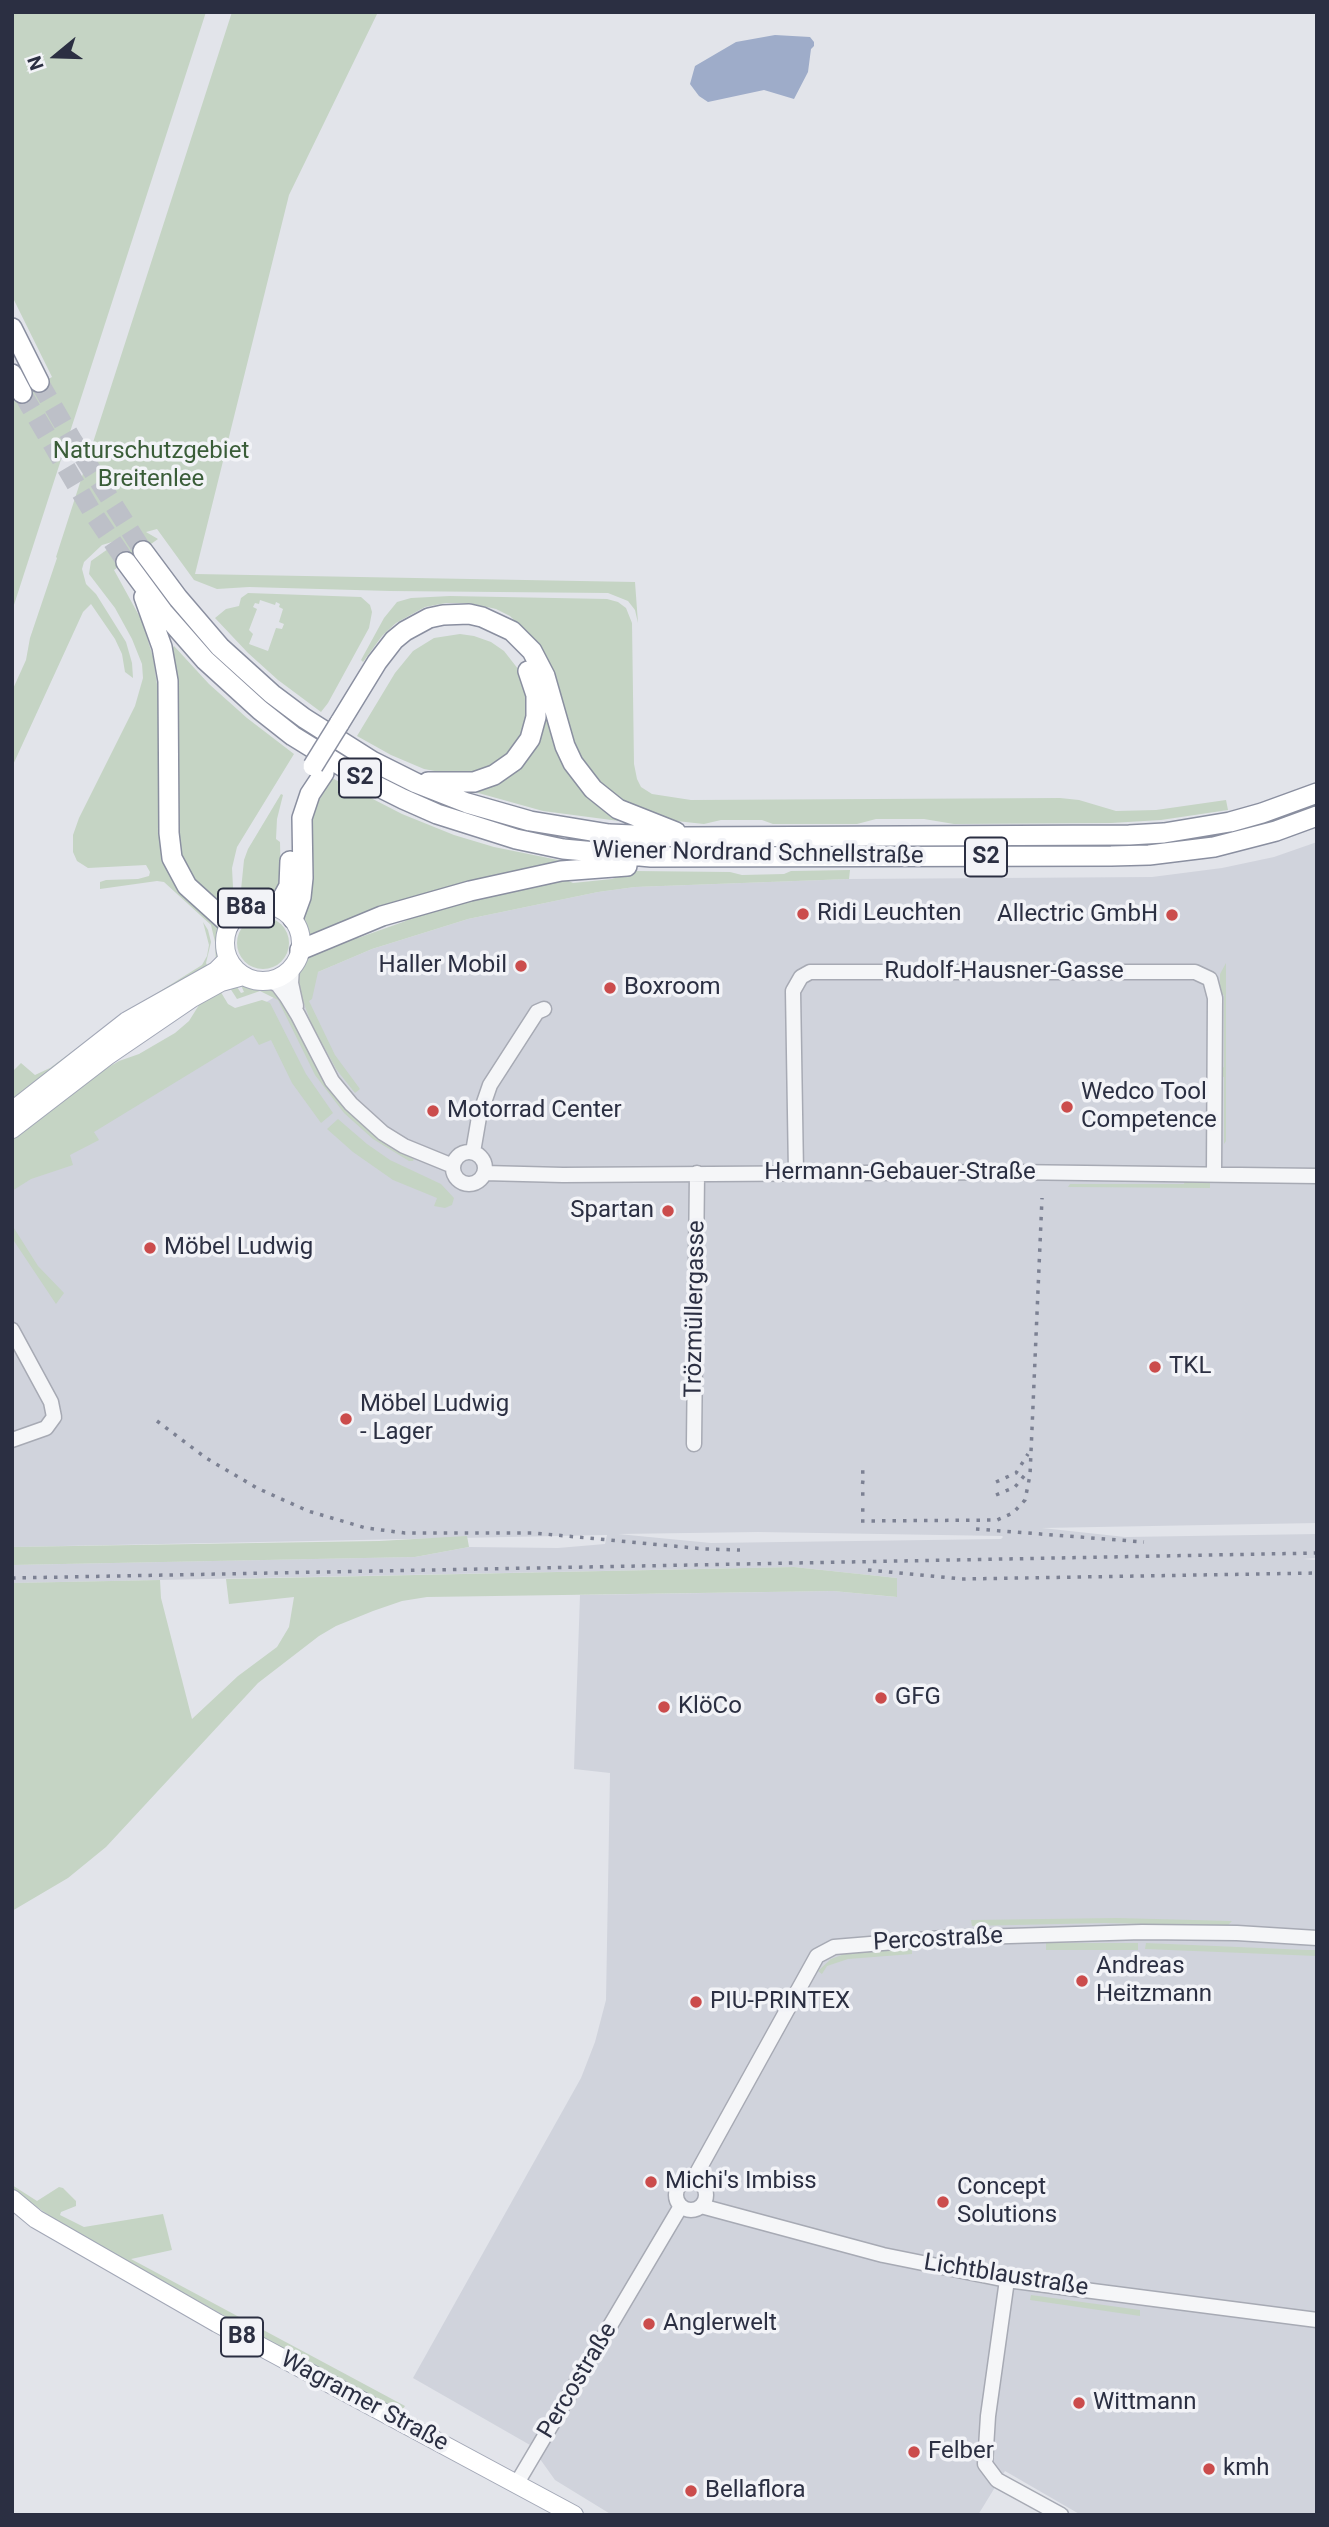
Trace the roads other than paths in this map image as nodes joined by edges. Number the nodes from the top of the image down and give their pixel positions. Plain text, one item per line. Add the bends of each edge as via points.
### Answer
1 (12, 328) edge
2 (12, 373) edge
3 (39, 382) tunnel mouth
4 (22, 393) tunnel mouth
5 (143, 551) tunnel mouth
6 (344, 727) junction
7 (318, 769) junction
8 (416, 783) junction
9 (1317, 793) edge
10 (1317, 816) edge
11 (690, 837) junction
12 (651, 857) junction
13 (273, 905) junction
14 (293, 919) junction
15 (229, 924) junction
16 (228, 959) junction
17 (296, 959) junction
18 (243, 975) junction
19 (269, 981) junction
20 (544, 1009) dead end
21 (299, 1014) junction
22 (12, 1111) edge
23 (12, 1129) edge
24 (473, 1152) junction
25 (453, 1167) junction
26 (484, 1173) junction
27 (698, 1173) junction
28 (796, 1173) junction
29 (1214, 1173) junction
30 (1317, 1176) edge
31 (12, 1330) edge
32 (12, 1440) edge
33 (694, 1444) dead end
34 (1317, 1938) edge
35 (693, 2180) junction
36 (12, 2199) edge
37 (681, 2206) junction
38 (701, 2206) junction
39 (1007, 2280) junction
40 (1317, 2320) edge
41 (517, 2483) junction
42 (575, 2515) edge
43 (1060, 2515) edge

1 - 3 highway
2 - 4 highway
5 - 8 highway, Wiener Nordrand Schnellstraße / S2 via 197,621 272,694 360,754
6 - 7 highway
6 - 8 highway via 393,661 421,636 465,627 501,639 522,660 534,684 536,717 530,739 514,761 484,780
6 - 11 highway via 382,655 405,631 443,615 482,617 512,631 532,651 545,676 565,746 593,789 632,816
7 - 13 highway via 299,788 289,815 289,886
7 - 14 highway via 302,818 303,878
8 - 11 highway, Wiener Nordrand Schnellstraße / S2 via 493,811 567,828
9 - 11 highway, Wiener Nordrand Schnellstraße / S2 via 1230,822 1164,833
10 - 12 highway, Wiener Nordrand Schnellstraße / S2 via 1247,840 1149,855
12 - 15 highway, Wiener Nordrand Schnellstraße / S2 via 516,839 437,814 361,778 293,736 231,685 183,636 131,569 159,639 169,681 172,858 187,886
12 - 17 highway via 631,866 561,872 461,893 382,916
13 - 14 main road, B8a
13 - 15 main road, B8a via 245,909
14 - 17 main road, B8a via 301,940
15 - 16 main road, B8a via 225,936
16 - 18 main road, B8a
16 - 22 main road, B8a via 216,971 119,1027
17 - 19 main road via 280,977
17 - 21 street, Hermann-Gebauer-Straße via 291,983
18 - 19 main road
18 - 23 main road via 192,998
19 - 21 street, Hermann-Gebauer-Straße via 278,985
20 - 24 street via 537,1012 491,1084
21 - 25 street, Hermann-Gebauer-Straße via 332,1081 351,1104 404,1146
24 - 25 street via 457,1157
24 - 26 street via 483,1161
25 - 26 street, Hermann-Gebauer-Straße via 456,1178 467,1184
26 - 27 street, Hermann-Gebauer-Straße
27 - 28 street, Hermann-Gebauer-Straße
27 - 33 street, Trözmüllergasse
28 - 29 street, Hermann-Gebauer-Straße
28 - 29 street, Rudolf-Hausner-Gasse via 793,991 810,972 1195,972 1210,979 1215,998
29 - 30 street, Hermann-Gebauer-Straße
31 - 32 street via 51,1402 54,1417 46,1429
34 - 35 street, Percostraße via 1129,1933 943,1938 834,1947 817,1956
35 - 37 street via 677,2188 676,2200
35 - 38 street via 706,2192
36 - 41 main road, Wagramer Straße / B8 via 36,2219 217,2323
37 - 38 street via 693,2210
37 - 41 street, Percostraße
38 - 39 street, Lichtblaustraße via 883,2255
39 - 40 street, Lichtblaustraße
39 - 43 street via 985,2464 997,2480
41 - 42 main road, Wagramer Straße / B8

